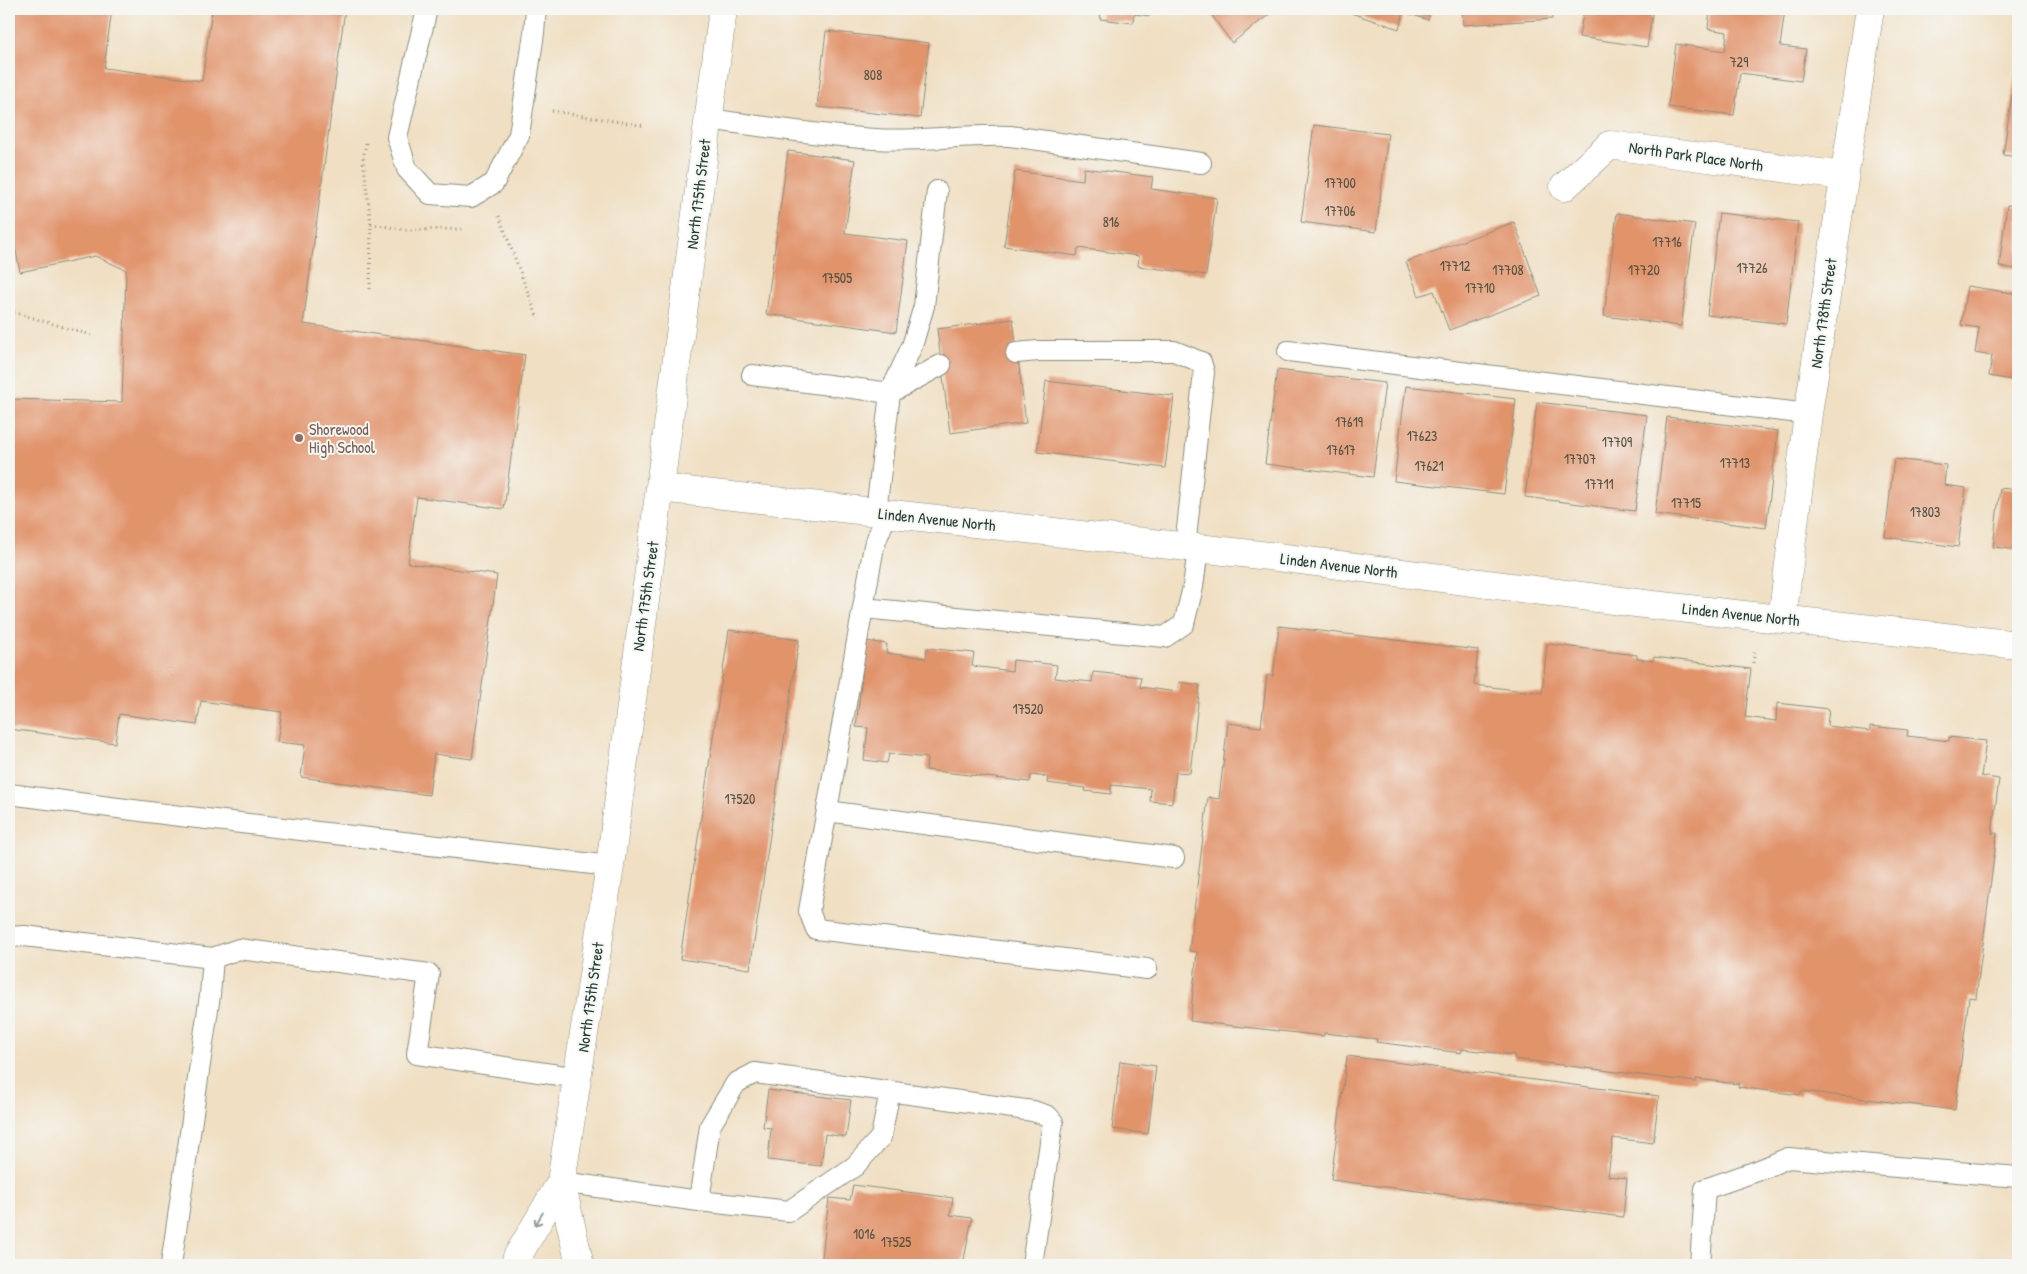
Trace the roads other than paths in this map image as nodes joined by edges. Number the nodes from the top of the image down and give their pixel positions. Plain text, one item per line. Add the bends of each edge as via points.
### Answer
1 (427, 9) edge
2 (536, 9) edge
3 (723, 9) edge
4 (1870, 9) edge
5 (708, 120) junction
6 (1201, 163) dead end
7 (1843, 176) junction
8 (1564, 187) dead end
9 (937, 191) dead end
10 (1288, 351) dead end
11 (1016, 353) dead end
12 (941, 365) dead end
13 (752, 374) dead end
14 (890, 393) junction
15 (1808, 414) junction
16 (660, 488) junction
17 (882, 513) junction
18 (1192, 548) junction
19 (863, 608) junction
20 (1782, 619) junction
21 (2018, 645) edge
22 (9, 794) edge
23 (827, 811) junction
24 (1174, 858) dead end
25 (610, 866) junction
26 (9, 936) edge
27 (213, 958) junction
28 (1147, 969) dead end
29 (578, 1078) junction
30 (890, 1091) junction
31 (2018, 1177) edge
32 (561, 1182) junction
33 (699, 1201) junction
34 (171, 1265) edge
35 (515, 1265) edge
36 (580, 1265) edge
37 (1032, 1265) edge
38 (1700, 1265) edge

1 - 2 lane via 397,137 407,169 430,194 472,197 494,183 519,135
3 - 5 street, North 175th Street
4 - 7 street, North 178th Street
5 - 6 lane via 874,139 1010,136
5 - 16 street, North 175th Street
7 - 8 street, North Park Place North via 1610,145
7 - 15 street, North 178th Street
9 - 14 lane via 924,306 912,346
10 - 15 lane
11 - 18 lane via 1174,351 1201,362 1204,372
12 - 14 lane
13 - 14 lane
14 - 17 lane
15 - 20 street, North 178th Street
16 - 17 street, Linden Avenue North
16 - 25 street, North 175th Street
17 - 18 street, Linden Avenue North
17 - 19 lane
18 - 19 lane via 1193,586 1184,624 1165,636
18 - 20 street, Linden Avenue North
19 - 23 lane
20 - 21 street, Linden Avenue North
22 - 25 lane
23 - 24 lane
23 - 28 lane via 809,912 816,929
25 - 29 street, North 175th Street
26 - 27 lane
27 - 29 lane via 239,949 429,974 417,1054
27 - 34 lane
29 - 32 street, North 175th Street
30 - 33 lane via 880,1137 855,1166 789,1211
30 - 33 lane via 755,1073 736,1082 710,1126
30 - 37 lane via 1033,1111 1048,1116 1053,1122
31 - 38 lane via 1788,1158 1705,1189
32 - 33 lane
32 -> 35 street, North 175th Street
32 - 36 street, North 175th Street

